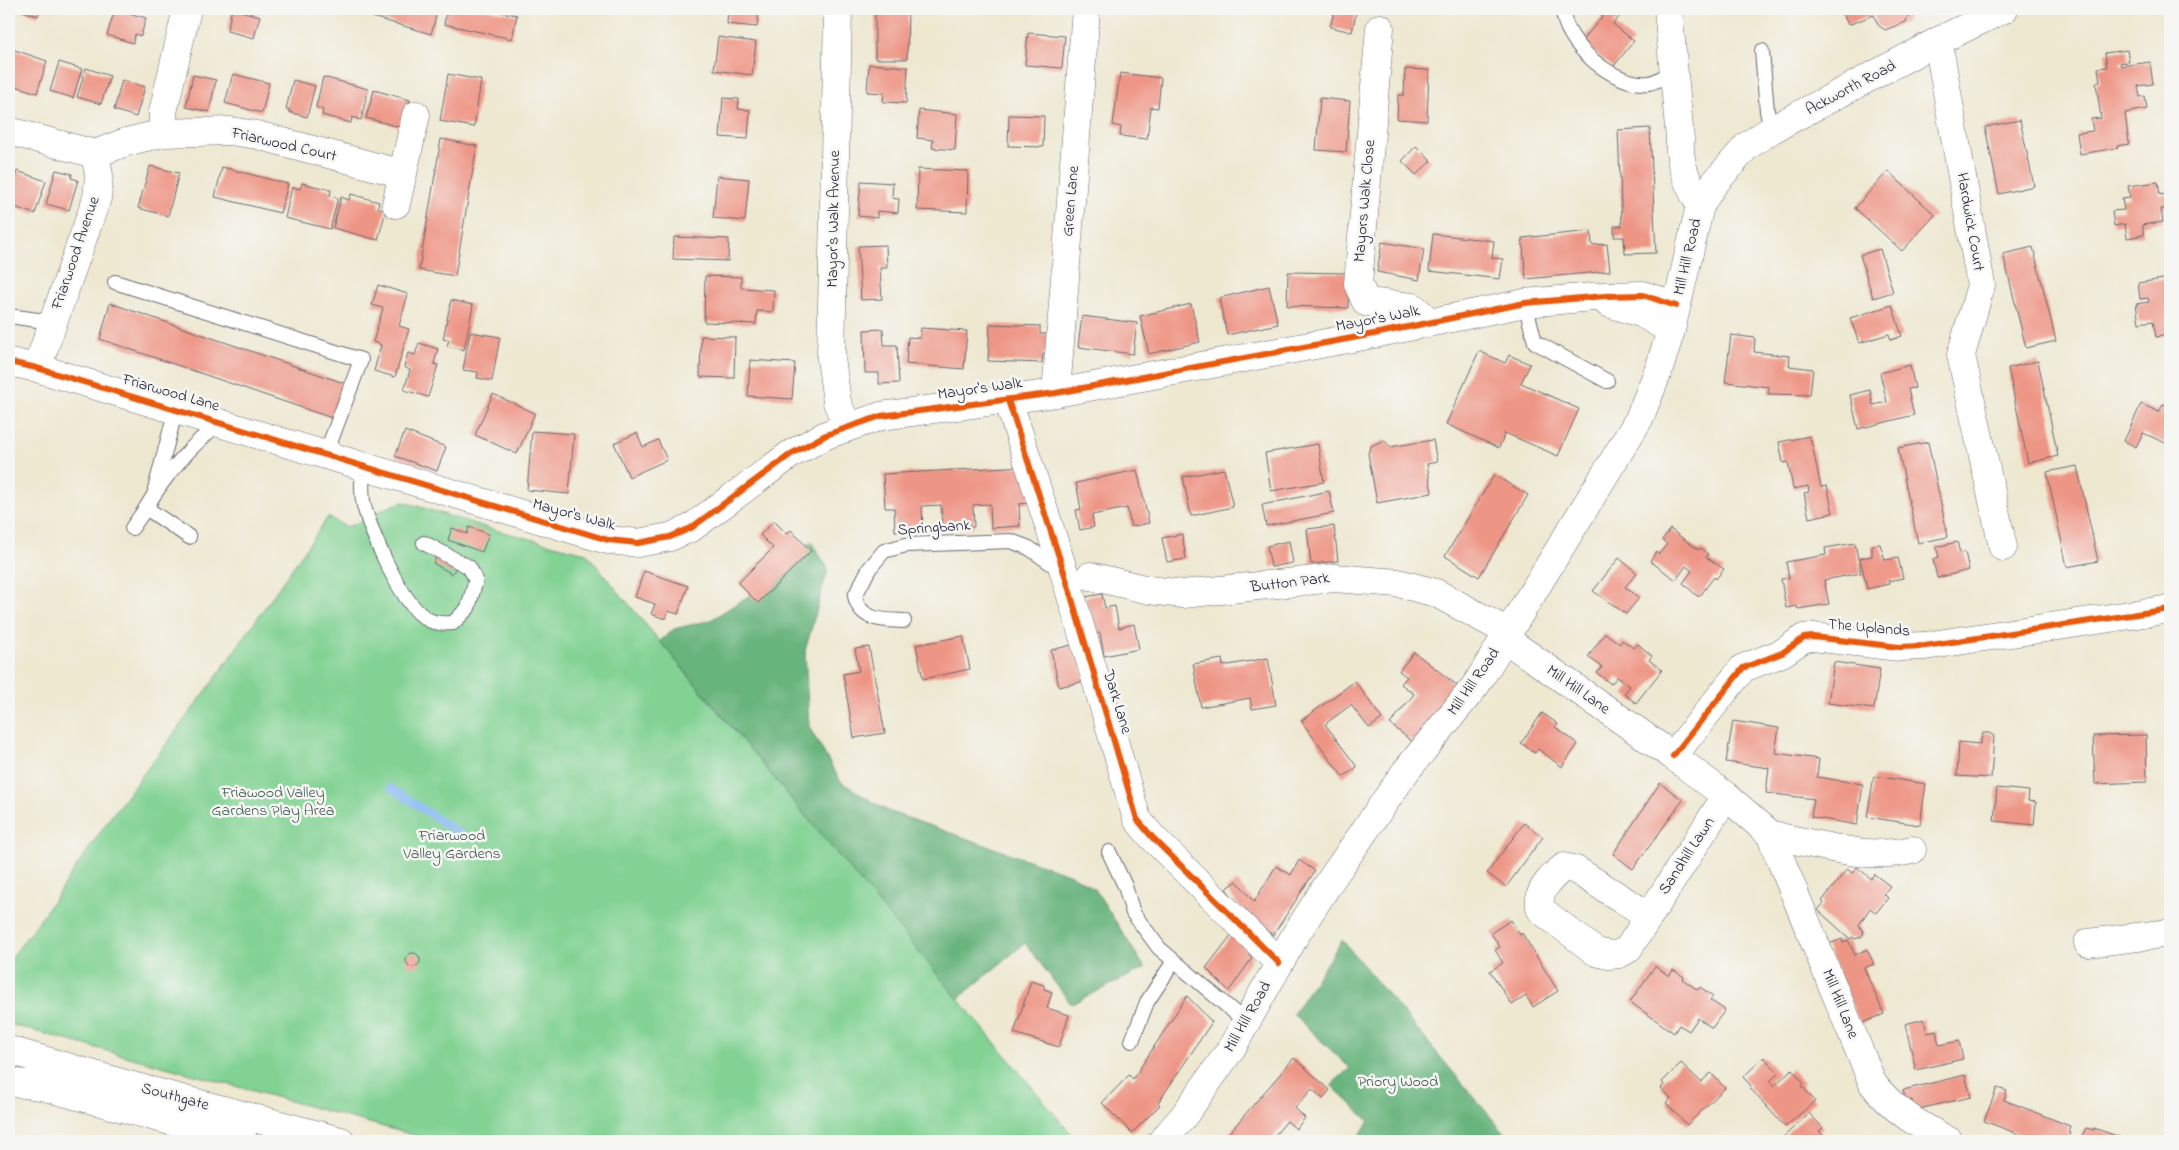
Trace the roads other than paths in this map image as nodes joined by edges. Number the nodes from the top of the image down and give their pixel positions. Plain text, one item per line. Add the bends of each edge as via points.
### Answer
1 (187, 9) edge
2 (838, 9) edge
3 (1086, 9) edge
4 (1563, 9) edge
5 (1668, 9) edge
6 (2004, 9) edge
7 (1380, 28) dead end
8 (1938, 41) junction
9 (1762, 51) dead end
10 (1673, 71) junction
11 (416, 115) dead end
12 (1772, 130) junction
13 (9, 131) edge
14 (163, 133) junction
15 (95, 154) junction
16 (403, 174) junction
17 (1706, 196) junction
18 (396, 204) dead end
19 (115, 282) dead end
20 (1525, 303) junction
21 (9, 316) edge
22 (1674, 318) junction
23 (52, 322) junction
24 (1430, 322) junction
25 (9, 362) edge
26 (37, 368) junction
27 (1607, 381) dead end
28 (1056, 392) junction
29 (1008, 400) junction
30 (176, 409) junction
31 (222, 422) junction
32 (847, 426) junction
33 (325, 456) junction
34 (363, 468) junction
35 (154, 494) junction
36 (146, 508) junction
37 (132, 528) dead end
38 (189, 537) dead end
39 (424, 543) dead end
40 (2003, 547) dead end
41 (1077, 574) junction
42 (2170, 608) edge
43 (904, 621) dead end
44 (1506, 635) junction
45 (1673, 756) junction
46 (1726, 796) junction
47 (1770, 834) junction
48 (1912, 850) dead end
49 (1109, 852) dead end
50 (1649, 916) dead end
51 (2170, 933) edge
52 (2088, 943) dead end
53 (1174, 961) junction
54 (1279, 963) junction
55 (1247, 1024) junction
56 (1132, 1041) dead end
57 (9, 1050) edge
58 (9, 1082) edge
59 (244, 1141) edge
60 (341, 1141) edge
61 (1162, 1141) edge
62 (1949, 1141) edge

1 - 14 main road via 163,112
2 - 32 main road, Mayor's Walk Avenue via 831,358 837,402
3 - 28 main road, Green Lane
4 - 10 lane via 1579,46 1610,74 1628,82 1650,83
5 - 10 main road
6 - 8 main road, Ackworth Road
7 - 24 main road, Mayors Walk Close via 1358,284 1366,302 1414,307
8 - 12 main road, Ackworth Road
8 - 40 main road, Hardwick Court via 1981,285 1961,355
9 - 12 lane via 1767,111
10 - 17 main road via 1679,156 1685,177
11 - 16 main road
12 - 17 main road, Ackworth Road via 1747,146
13 - 15 main road
14 - 15 main road
14 - 16 main road, Friarwood Court via 239,132
15 - 23 main road, Friarwood Avenue via 99,175 97,198
16 - 18 main road
17 - 22 main road, Mill Hill Road
19 - 33 lane via 361,360
20 - 22 main road, Mayor's Walk via 1643,295
20 - 24 main road, Mayor's Walk
20 - 27 lane via 1535,342
21 - 23 lane
22 - 44 main road, Mill Hill Road via 1639,419
23 - 26 main road, Friarwood Avenue
24 - 28 main road, Mayor's Walk
25 - 26 main road, Friarwood Lane
26 - 30 main road, Friarwood Lane
28 - 29 main road, Mayor's Walk
29 - 32 main road, Mayor's Walk via 881,416
29 - 41 main road, Dark Lane
30 - 31 main road, Friarwood Lane
30 - 35 lane
31 - 33 main road, Friarwood Lane
31 - 35 lane via 201,437
32 - 34 main road, Mayor's Walk via 791,454 691,528 670,537 638,543 608,540
33 - 34 main road, Mayor's Walk
34 - 39 lane via 364,506 376,540 404,594 424,617 439,624 453,623 468,608 476,580 469,566
35 - 36 lane
36 - 37 lane
36 - 38 lane
41 - 43 lane, Springbank via 1011,541 906,544 884,551 869,569 855,596 857,605 875,620
41 - 44 main road, Button Park via 1183,594 1334,578 1398,583 1436,593
41 - 54 main road, Dark Lane via 1137,819 1152,838
42 - 45 main road, The Uplands via 1925,646 1899,647 1804,638 1782,653 1743,668
44 - 45 main road, Mill Hill Lane
44 - 54 main road, Mill Hill Road via 1476,685 1401,778 1332,878
45 - 46 main road, Mill Hill Lane
46 - 47 main road, Mill Hill Lane
46 - 50 main road, Sandhill Lawn
47 - 48 main road, Mill Hill Lane via 1871,854 1892,855
47 - 62 main road, Mill Hill Lane via 1873,1084 1885,1100 1908,1119
49 - 53 lane via 1133,913 1159,948
51 - 52 main road
53 - 55 lane
53 - 56 lane via 1147,1002
54 - 55 main road, Mill Hill Road
55 - 61 main road, Mill Hill Road via 1184,1117
57 - 60 main road, Southgate
58 - 59 main road, Southgate via 41,1086

